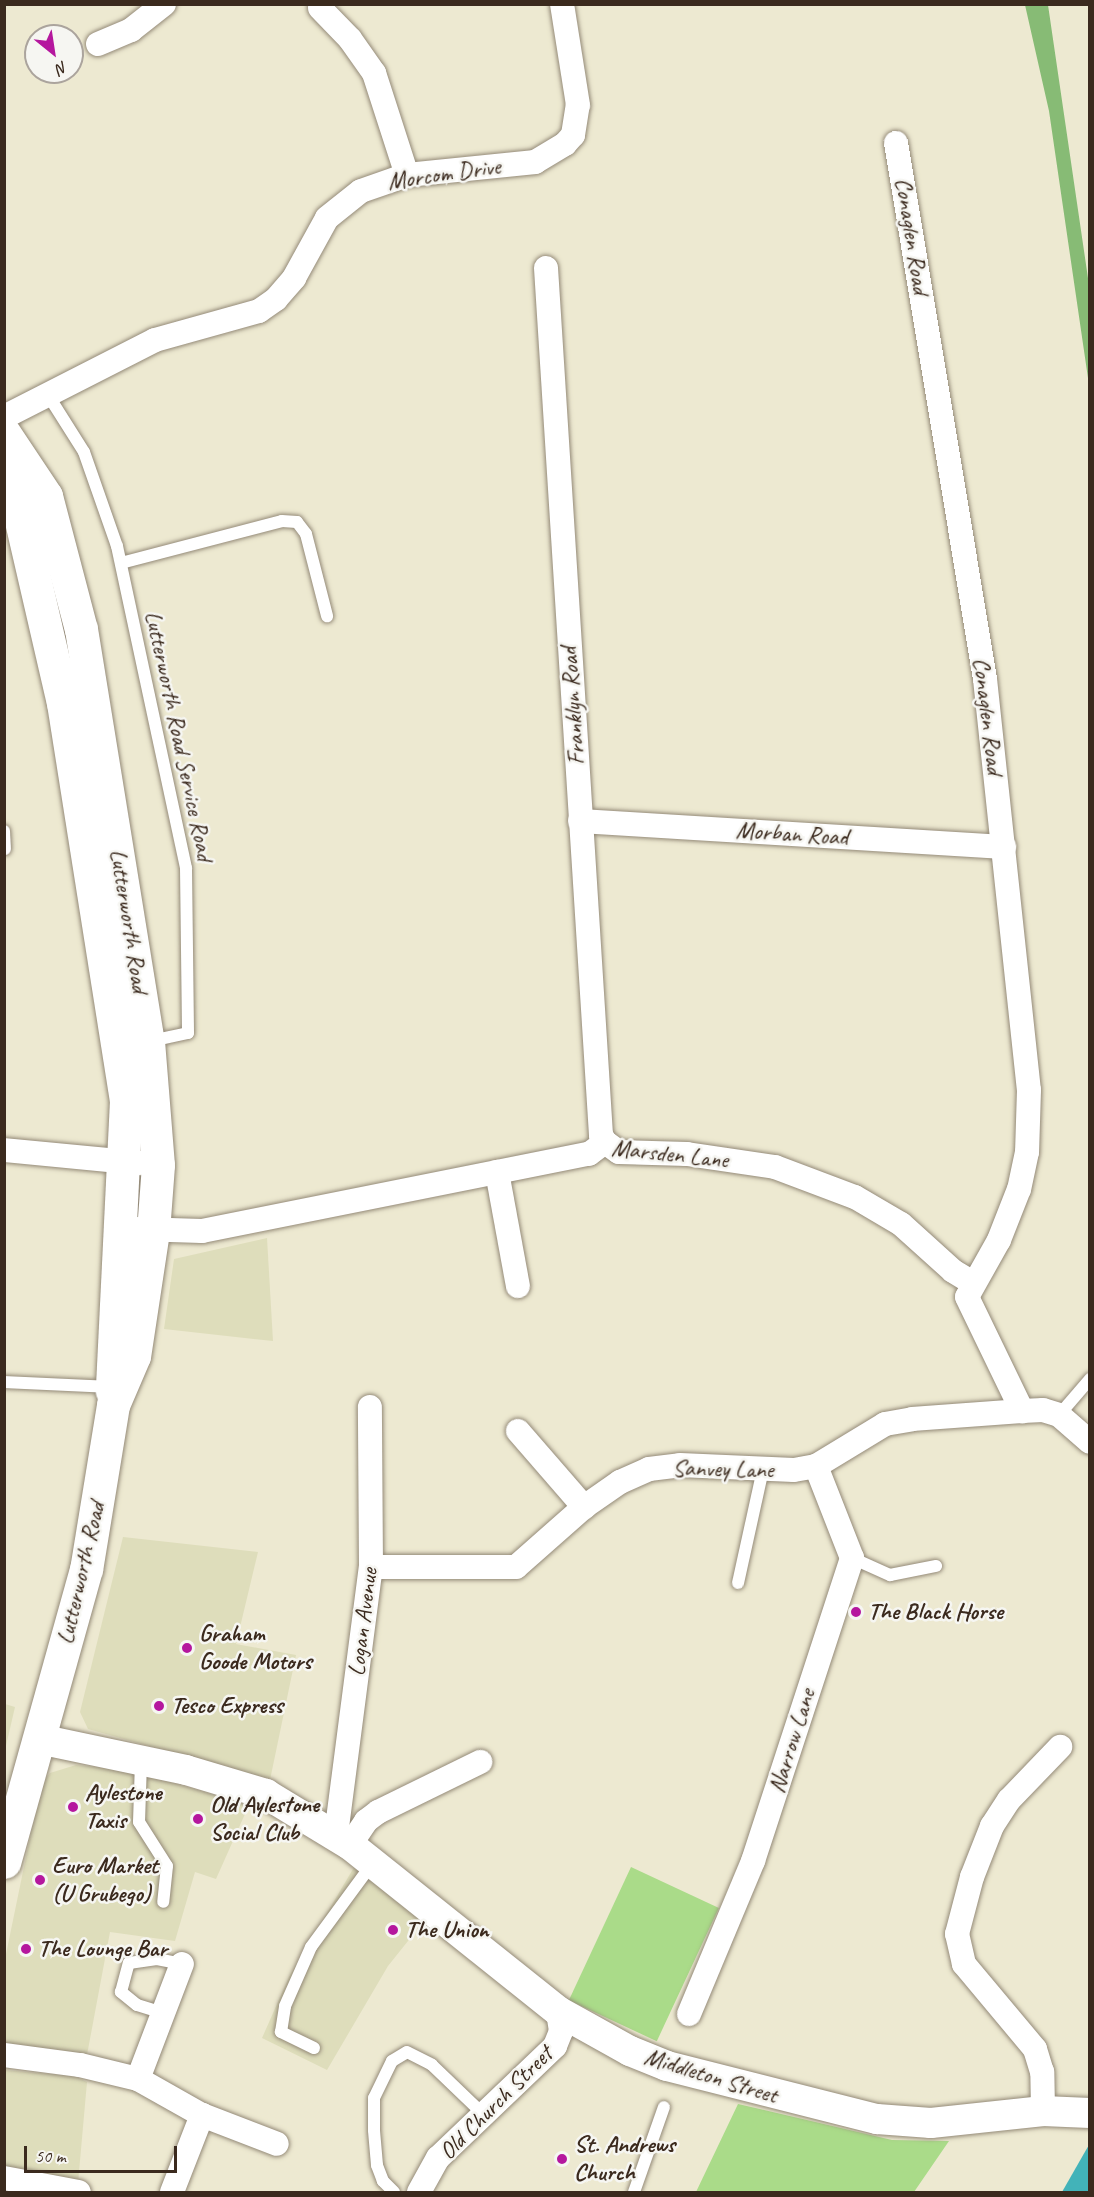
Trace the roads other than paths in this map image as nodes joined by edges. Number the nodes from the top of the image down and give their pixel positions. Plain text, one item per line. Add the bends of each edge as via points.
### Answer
1 (562, 4) edge
2 (161, 5) edge
3 (320, 9) dead end
4 (98, 44) dead end
5 (896, 143) dead end
6 (407, 175) junction
7 (546, 268) dead end
8 (48, 395) junction
9 (4, 417) edge
10 (8, 441) edge
11 (21, 494) edge
12 (121, 563) junction
13 (327, 616) dead end
14 (580, 821) junction
15 (4, 831) edge
16 (1004, 847) junction
17 (5, 849) edge
18 (133, 1043) junction
19 (605, 1142) junction
20 (4, 1150) edge
21 (126, 1161) junction
22 (158, 1165) junction
23 (497, 1172) junction
24 (122, 1227) junction
25 (153, 1231) junction
26 (973, 1283) junction
27 (518, 1286) dead end
28 (127, 1315) junction
29 (1089, 1379) edge
30 (4, 1382) edge
31 (112, 1396) junction
32 (370, 1407) dead end
33 (1023, 1412) junction
34 (1059, 1415) junction
35 (518, 1431) dead end
36 (1089, 1442) edge
37 (816, 1466) junction
38 (763, 1468) junction
39 (584, 1507) junction
40 (852, 1558) junction
41 (936, 1566) dead end
42 (371, 1567) junction
43 (738, 1583) dead end
44 (39, 1739) junction
45 (1060, 1747) dead end
46 (141, 1761) junction
47 (480, 1762) dead end
48 (353, 1848) junction
49 (4, 1862) edge
50 (163, 1902) dead end
51 (182, 1964) joint
52 (558, 2011) junction
53 (164, 2013) junction
54 (689, 2014) dead end
55 (314, 2048) dead end
56 (4, 2055) edge
57 (138, 2079) junction
58 (664, 2107) dead end
59 (1067, 2112) edge
60 (482, 2113) junction
61 (202, 2115) junction
62 (277, 2144) dead end
63 (4, 2178) edge
64 (79, 2193) edge
65 (172, 2193) edge
66 (394, 2193) edge
67 (419, 2193) edge
68 (634, 2193) edge

1 - 6 street, Morcom Drive via 578,105 573,135 565,144 535,162
2 - 4 street via 131,30
3 - 6 street via 350,39 374,73
5 - 16 street, Conaglen Road via 985,680
6 - 8 street, Morcom Drive via 383,181 343,203 316,234 294,278 260,311 155,340
7 - 14 street, Franklyn Road
8 - 9 street, Morcom Drive
8 - 12 lane, Lutterworth Road Service Road via 84,452
10 - 11 main road, Lutterworth Road
11 - 18 main road, Lutterworth Road via 81,629
12 - 13 lane via 282,521 297,522 306,534
12 - 18 lane, Lutterworth Road Service Road via 186,868 188,1033
14 - 16 street, Morban Road
14 - 19 street, Franklyn Road via 601,1134
15 - 17 lane
16 - 26 street, Conaglen Road via 1029,1090 1027,1152 1010,1213
18 - 21 main road, Lutterworth Road via 126,1100
18 - 22 main road, Lutterworth Road
19 - 23 street, Marsden Lane via 589,1154
19 - 26 street, Marsden Lane via 619,1152 687,1154 775,1167 855,1197 901,1224 953,1271
20 - 21 street
21 - 22 street
21 - 24 main road, Lutterworth Road
22 - 25 main road, Lutterworth Road
23 - 25 street, Marsden Lane via 202,1231
23 - 27 street
24 - 25 street, Marsden Lane
24 - 28 main road, Lutterworth Road
25 - 28 main road, Lutterworth Road
26 - 33 street via 968,1303
28 - 31 main road, Lutterworth Road via 134,1356
29 - 34 lane
30 - 31 lane
31 - 44 main road, Lutterworth Road via 86,1569
32 - 42 street, Logan Avenue
33 - 34 street via 1042,1410
33 - 37 street, Sanvey Lane via 885,1424
34 - 36 street
35 - 39 street
37 - 38 street, Sanvey Lane via 794,1470
37 - 40 street
38 - 39 street, Sanvey Lane via 680,1465 649,1469 620,1482
38 - 43 lane
39 - 42 street, Sanvey Lane via 516,1568
40 - 41 lane via 890,1575
40 - 54 street, Narrow Lane via 757,1850
42 - 48 street, Logan Avenue
44 - 46 street, Middleton Street
44 - 49 main road, Lutterworth Road
45 - 59 street via 1009,1800 992,1826 972,1877 957,1934 964,1964 1035,2049 1041,2072
46 - 48 street, Middleton Street via 266,1794
46 - 50 lane via 139,1822 167,1866
47 - 48 street via 378,1812 366,1821
48 - 52 street, Middleton Street
48 - 55 lane via 285,2006 281,2032
51 - 53 street
51 - 53 lane via 157,1959 129,1963 121,1992 137,2005
52 - 59 street, Middleton Street via 630,2051 691,2074 877,2119 931,2123
52 - 60 street, Old Church Street via 561,2031 555,2046
53 - 57 street
56 - 57 street via 80,2065
57 - 61 street
58 - 68 lane
60 - 66 lane via 432,2065 407,2052 392,2061 374,2098 374,2130 377,2165 383,2181
60 - 67 street, Old Church Street via 438,2158
61 - 62 street
61 - 65 street
63 - 64 street

